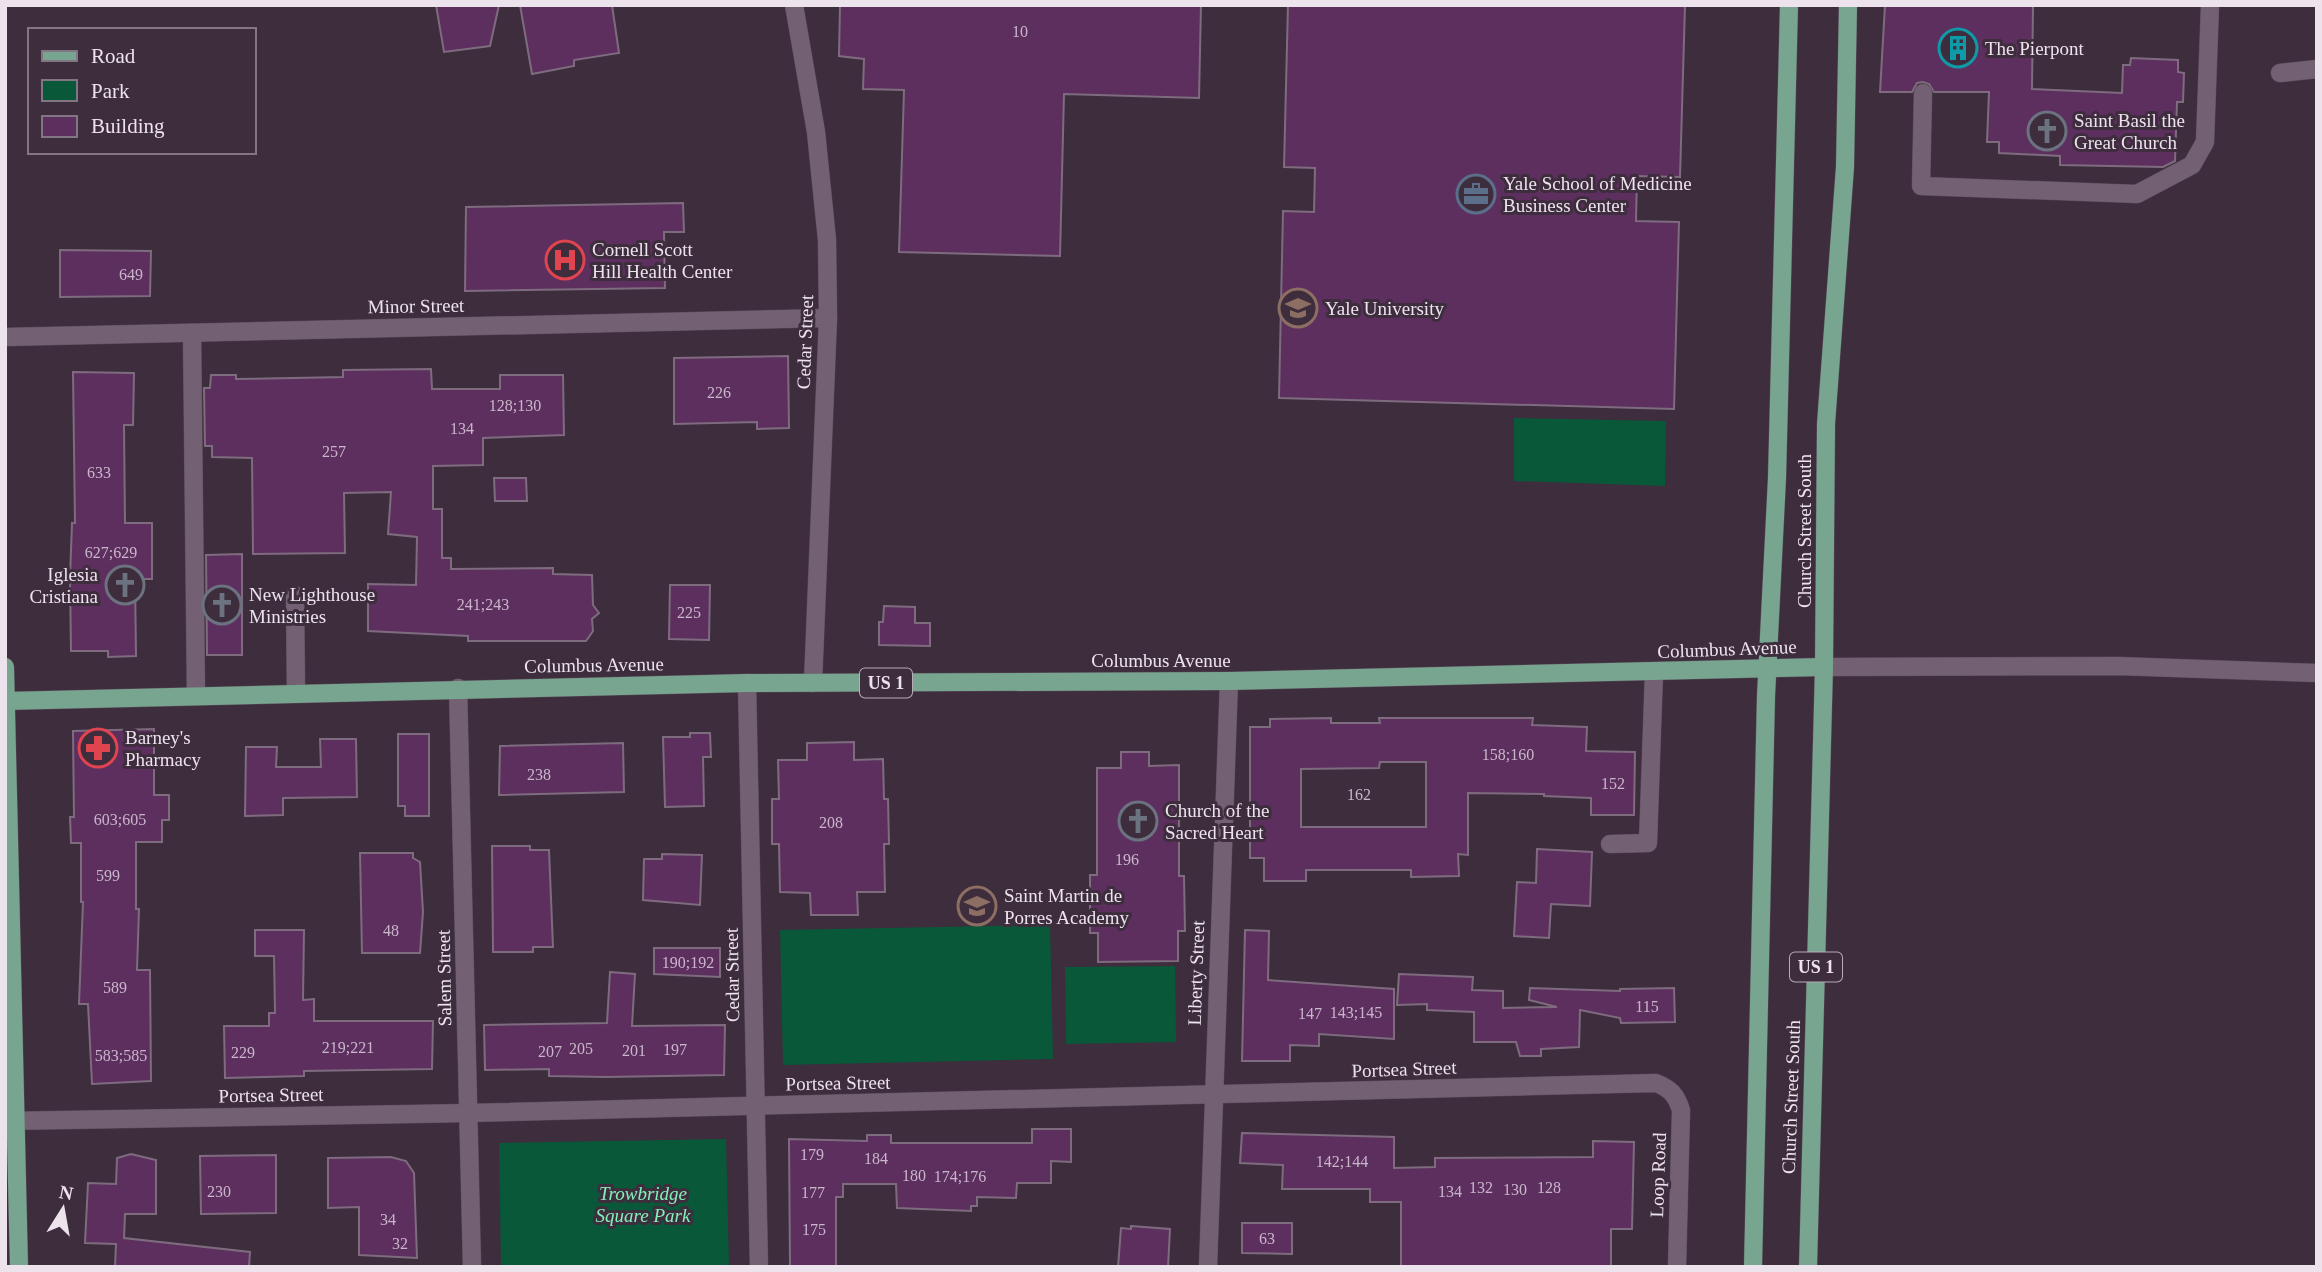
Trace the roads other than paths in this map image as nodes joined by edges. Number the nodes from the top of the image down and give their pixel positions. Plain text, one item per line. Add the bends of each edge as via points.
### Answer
1 (794, 5) edge
2 (1789, 5) edge
3 (1848, 5) edge
4 (2210, 5) edge
5 (2317, 69) edge
6 (2280, 73) dead end
7 (1923, 93) dead end
8 (828, 318) junction
9 (192, 332) junction
10 (5, 337) edge
11 (295, 595) dead end
12 (5, 667) edge
13 (1824, 667) junction
14 (1767, 668) junction
15 (1654, 672) junction
16 (2317, 673) edge
17 (1229, 681) junction
18 (747, 683) junction
19 (813, 683) junction
20 (458, 688) junction
21 (296, 693) junction
22 (196, 696) junction
23 (6, 701) edge
24 (1610, 844) dead end
25 (8, 966) edge
26 (1670, 1089) joint
27 (1212, 1096) junction
28 (756, 1106) junction
29 (468, 1113) junction
30 (10, 1121) edge
31 (19, 1267) edge
32 (472, 1267) edge
33 (759, 1267) edge
34 (1208, 1267) edge
35 (1677, 1267) edge
36 (1753, 1267) edge
37 (1808, 1267) edge

1 - 8 street, Cedar Street via 822,181
2 - 14 main road, Church Street South via 1777,478
3 - 13 main road, Church Street South via 1845,167 1826,424
4 - 7 street via 2205,142 2192,165 2137,194 1921,186
5 - 6 street
8 - 9 street, Minor Street
8 - 19 street, Cedar Street
9 - 10 street, Minor Street
9 - 22 street
11 - 21 street
12 - 23 main road
13 - 14 main road, Columbus Avenue / US 1
13 - 16 street, Columbus Avenue via 2118,666
13 - 37 main road, Church Street South / US 1
14 - 15 main road, Columbus Avenue / US 1
14 - 36 main road, Church Street South
15 - 17 main road, Columbus Avenue / US 1
15 - 24 street via 1648,844
17 - 19 main road, Columbus Avenue / US 1
17 - 27 street, Liberty Street
18 - 19 main road, Columbus Avenue / US 1
18 - 20 main road, Columbus Avenue / US 1
18 - 28 street, Cedar Street
20 - 21 main road, Columbus Avenue / US 1
20 - 29 street, Salem Street
21 - 22 main road, Columbus Avenue / US 1
22 - 23 main road, Columbus Avenue / US 1
23 - 25 main road
25 - 30 main road
26 - 27 street, Portsea Street via 1642,1083
26 - 35 street, Loop Road via 1681,1110
27 - 28 street, Portsea Street
27 - 34 street, Liberty Street
28 - 29 street, Portsea Street
28 - 33 street, Cedar Street
29 - 30 street, Portsea Street
29 - 32 street, Salem Street
30 - 31 main road

